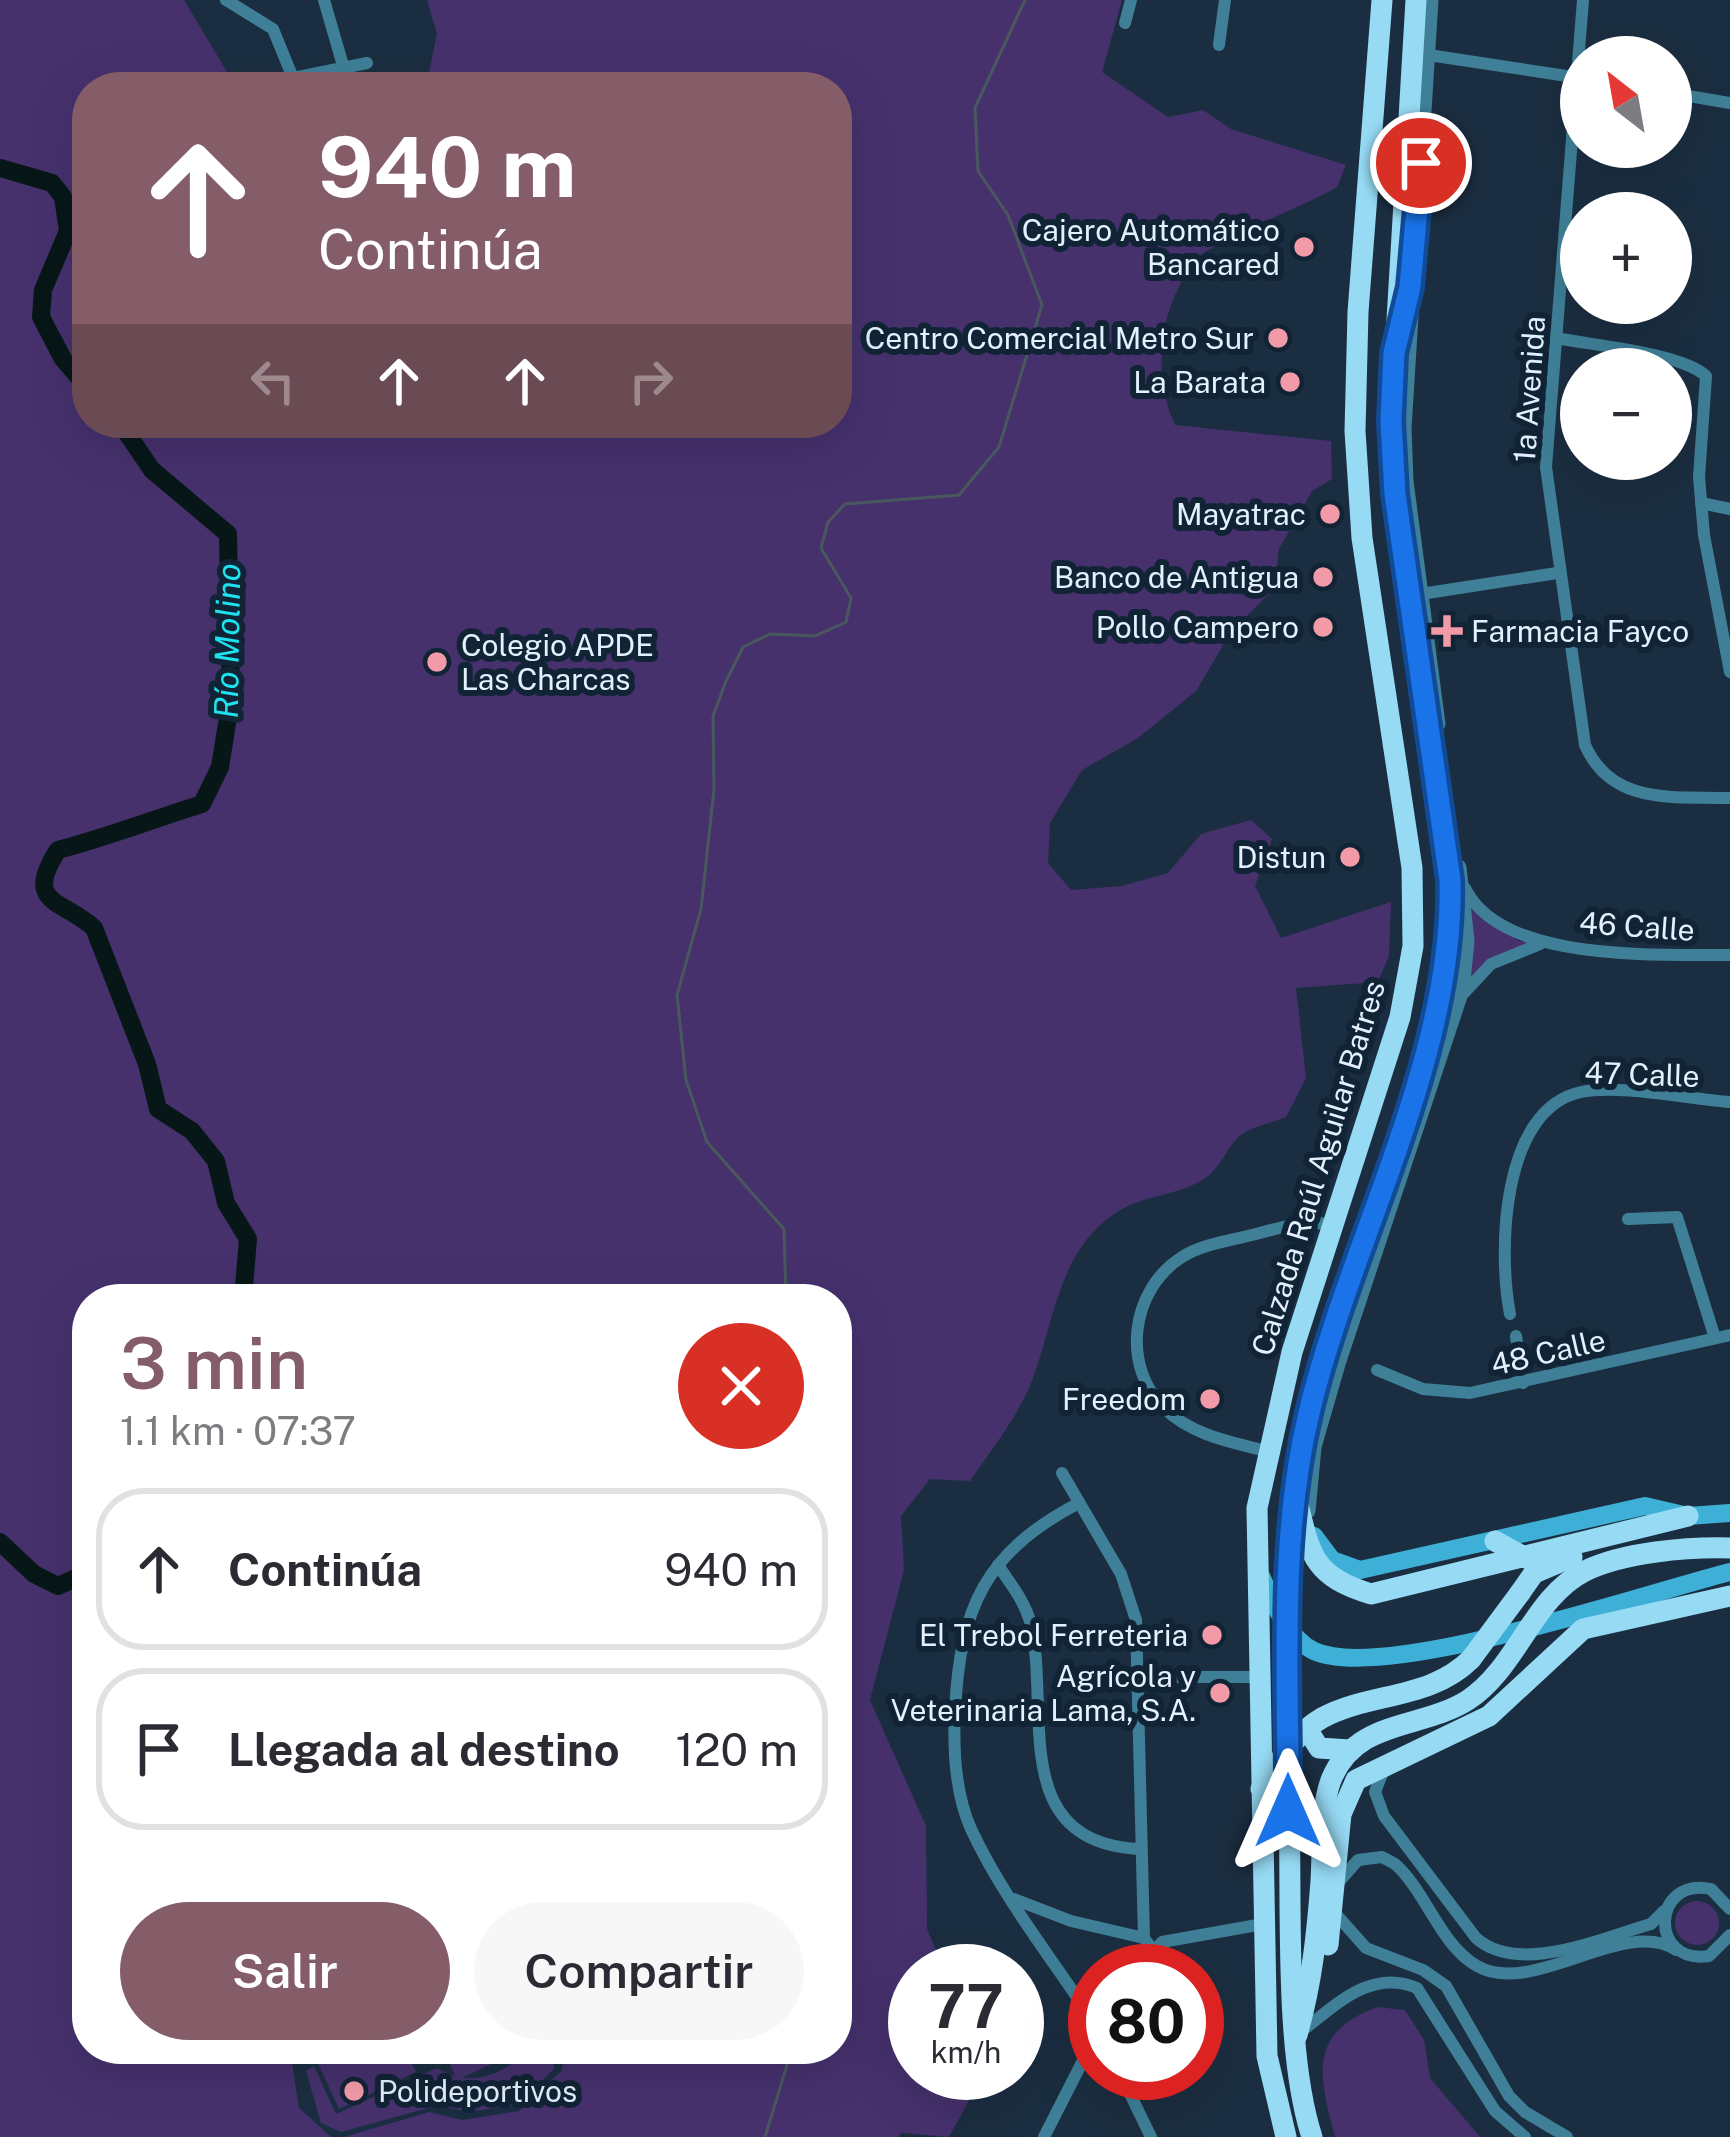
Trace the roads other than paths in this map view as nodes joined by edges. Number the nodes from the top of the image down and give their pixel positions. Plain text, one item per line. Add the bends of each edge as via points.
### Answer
1 (226, 0) edge
2 (323, 0) edge
3 (1131, 0) edge
4 (1225, 0) edge
5 (1382, 0) edge
6 (1417, 0) edge
7 (1431, 0) edge
8 (1583, 0) edge
9 (1125, 23) dead end
10 (1581, 36) edge
11 (1219, 45) dead end
12 (1420, 54) junction
13 (367, 62) dead end
14 (344, 69) junction
15 (290, 72) edge
16 (324, 72) edge
17 (1560, 75) edge
18 (1692, 96) edge
19 (1730, 101) edge
20 (1571, 168) edge
21 (1410, 287) junction
22 (1556, 338) junction
23 (1394, 353) junction
24 (1701, 503) junction
25 (1730, 509) edge
26 (1557, 573) junction
27 (1421, 594) junction
28 (1730, 673) edge
29 (1730, 798) edge
30 (1461, 881) junction
31 (1542, 944) junction
32 (1730, 956) edge
33 (1458, 1003) junction
34 (1433, 1025) junction
35 (1730, 1102) edge
36 (1628, 1219) dead end
37 (1333, 1225) junction
38 (1510, 1314) dead end
39 (1730, 1335) edge
40 (1516, 1336) dead end
41 (1714, 1338) junction
42 (1377, 1370) dead end
43 (1523, 1383) junction
44 (1266, 1451) junction
45 (1062, 1474) dead end
46 (1079, 1503) junction
47 (1730, 1513) edge
48 (1302, 1516) junction
49 (1685, 1527) junction
50 (1596, 1540) junction
51 (1496, 1541) junction
52 (1727, 1544) edge
53 (1526, 1558) junction
54 (998, 1565) junction
55 (1256, 1566) junction
56 (1730, 1572) edge
57 (1730, 1595) edge
58 (1540, 1617) junction
59 (1139, 1677) junction
60 (1258, 1677) junction
61 (1307, 1729) junction
62 (1350, 1750) junction
63 (1385, 1764) junction
64 (1261, 1790) junction
65 (1139, 1849) junction
66 (1336, 1885) junction
67 (1012, 1898) junction
68 (1729, 1905) edge
69 (1664, 1911) junction
70 (1334, 1912) junction
71 (1263, 1924) junction
72 (1730, 1935) edge
73 (1153, 1943) junction
74 (1676, 1950) junction
75 (1068, 1983) edge
76 (1300, 2037) junction
77 (1068, 2092) edge
78 (1133, 2100) edge
79 (1549, 2132) edge
80 (1047, 2135) edge
81 (1151, 2137) edge
82 (1286, 2137) edge
83 (1312, 2137) edge
84 (1525, 2137) edge
85 (1567, 2137) edge

1 - 15 street via 273,29
2 - 14 street
3 - 9 street
4 - 11 street
5 - 37 highway, Calzada Raúl Aguilar Batres via 1355,431 1362,538 1412,868 1413,946 1400,1017
6 - 12 highway, Calzada Raúl Aguilar Batres
7 - 12 street
8 - 10 street, 1a Avenida
12 - 17 street
12 - 21 street
12 - 23 highway, Calzada Raúl Aguilar Batres
13 - 14 street
14 - 16 street
18 - 19 street
20 - 22 street, 1a Avenida
21 - 23 highway
21 - 27 street via 1405,459
22 - 24 street via 1697,368 1708,385
22 - 26 street, 1a Avenida via 1546,467
23 - 34 highway, Calzada Raúl Aguilar Batres via 1395,494 1450,880 1452,928
24 - 25 street
24 - 28 street
26 - 27 street
26 - 29 street, 1a Avenida via 1586,745 1601,775 1640,794
27 - 30 street
30 - 31 street, 46 Calle via 1488,920
30 - 33 street via 1467,941
31 - 32 street, 46 Calle
31 - 33 street, 46 Calle via 1491,964
33 - 34 highway
33 - 48 street via 1337,1364
34 - 48 highway, Calzada Raúl Aguilar Batres via 1323,1363
35 - 38 street, 47 Calle via 1593,1091 1554,1104 1532,1130 1509,1197 1503,1264
36 - 41 street via 1677,1217
37 - 44 highway, Calzada Raúl Aguilar Batres
37 - 44 street via 1273,1229 1187,1253 1156,1282 1140,1317 1137,1363 1165,1410 1208,1435
39 - 41 street, 48 Calle
40 - 43 street
41 - 43 street, 48 Calle
42 - 43 street, 48 Calle via 1436,1391
44 - 55 highway, Calzada Raúl Aguilar Batres
45 - 46 street
46 - 54 street
46 - 59 street via 1127,1589
47 - 49 main road
48 - 51 main road via 1332,1560 1360,1570
48 - 53 highway via 1328,1577 1371,1594
48 - 76 highway, Calzada Raúl Aguilar Batres, bridge via 1288,1811
49 - 50 highway
49 - 51 main road via 1645,1506
49 - 52 highway
50 - 53 highway
50 - 61 highway, bridge via 1534,1574 1471,1659 1426,1687 1343,1709
51 - 53 highway
52 - 58 highway via 1611,1564 1567,1584
54 - 65 street via 1029,1618 1040,1766 1052,1801 1094,1837
54 - 67 street via 964,1625 954,1732 962,1804
55 - 58 main road via 1298,1638 1327,1655 1399,1654
55 - 60 highway, Calzada Raúl Aguilar Batres
56 - 58 main road
57 - 63 highway via 1583,1629 1489,1716
58 - 62 highway via 1466,1702 1377,1732
59 - 60 street
59 - 65 street
60 - 64 highway, Calzada Raúl Aguilar Batres
61 - 62 highway via 1319,1748
61 - 64 highway
62 - 76 highway via 1327,1795
63 - 66 highway via 1356,1780 1345,1798
63 - 69 street via 1375,1792 1382,1812 1495,1952 1527,1955 1651,1924
64 - 71 highway, Calzada Raúl Aguilar Batres
65 - 73 street
66 - 70 highway
66 - 74 street via 1358,1860 1395,1864 1466,1958 1497,1972 1651,1940
67 - 73 street
67 - 75 street
68 - 69 street via 1700,1887 1678,1893
69 - 74 street via 1664,1933
70 - 76 highway
70 - 79 street via 1366,1948 1446,1986 1510,2096
71 - 73 street
71 - 82 highway, Calzada Raúl Aguilar Batres via 1267,2056
72 - 74 street via 1708,1955
76 - 83 highway, Calzada Raúl Aguilar Batres via 1302,2106
76 - 84 street via 1363,1987 1417,1988 1495,2110
77 - 80 street
78 - 81 street
79 - 85 street

